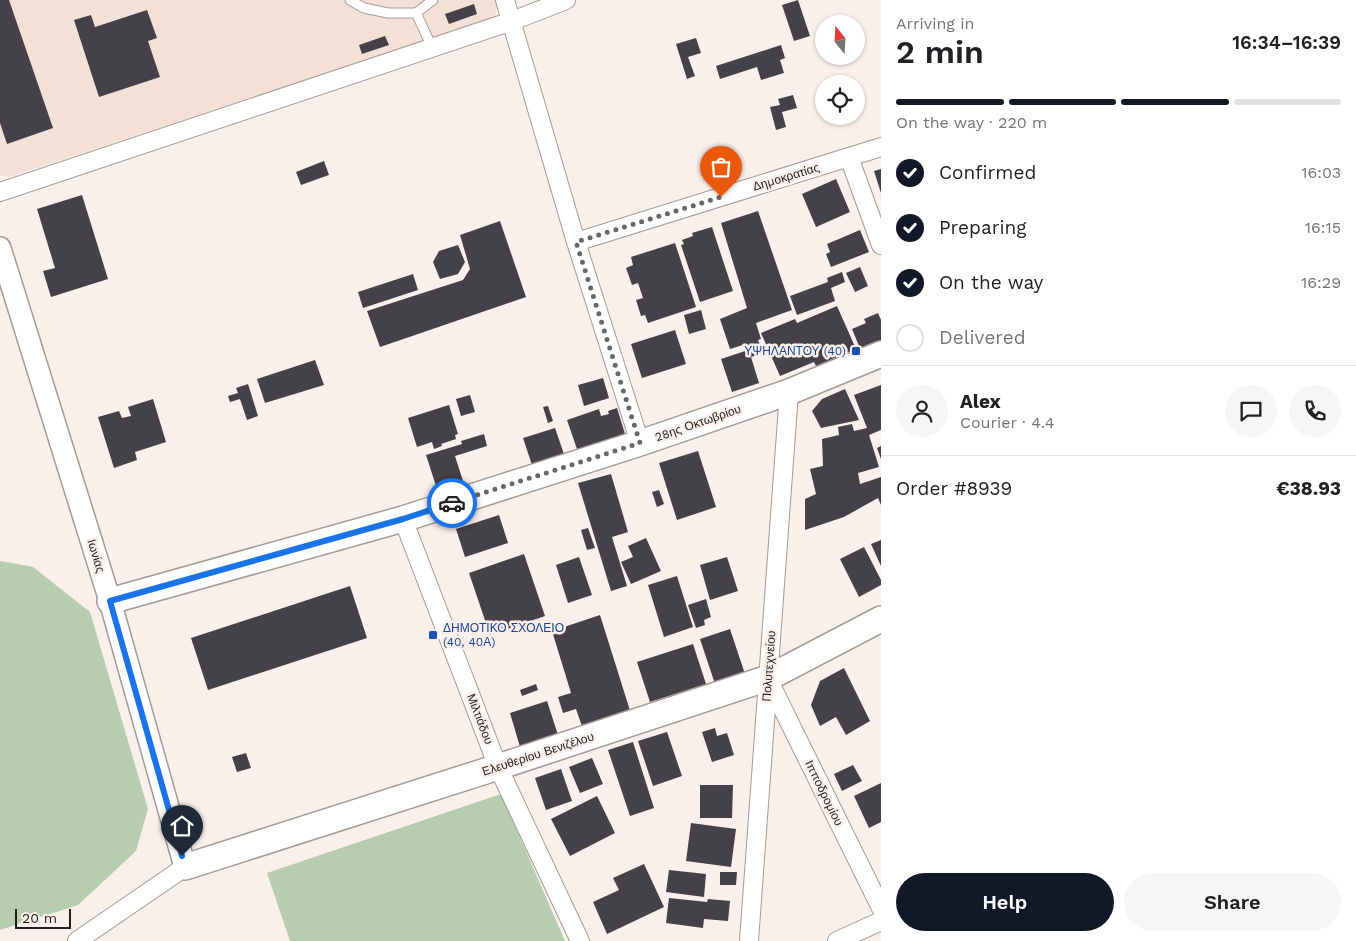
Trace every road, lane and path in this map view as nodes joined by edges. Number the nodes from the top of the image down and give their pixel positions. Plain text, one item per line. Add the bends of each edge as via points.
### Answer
1 (350, 0) edge
2 (433, 0) edge
3 (505, 0) edge
4 (566, 0) edge
5 (416, 13) junction
6 (512, 20) junction
7 (432, 47) junction
8 (881, 146) edge
9 (848, 158) junction
10 (0, 192) edge
11 (576, 242) junction
12 (881, 244) edge
13 (0, 248) edge
14 (881, 354) edge
15 (789, 392) junction
16 (640, 443) junction
17 (403, 519) junction
18 (110, 601) junction
19 (881, 619) edge
20 (768, 678) junction
21 (498, 767) junction
22 (185, 867) junction
23 (881, 908) edge
24 (881, 921) edge
25 (77, 941) edge
26 (580, 941) edge
27 (749, 941) edge
28 (836, 941) edge

1 - 5 lane via 364,8 388,13
2 - 5 lane
3 - 6 street
4 - 6 street
5 - 7 lane
6 - 7 street
6 - 11 street
7 - 10 street
8 - 9 street, Δημοκρατίας
9 - 11 street, Δημοκρατίας
9 - 12 street
11 - 16 street
13 - 18 street, Ιωνίας
14 - 15 main road, 28ης Οκτωβρίου
15 - 16 main road, 28ης Οκτωβρίου
15 - 20 street, Πολυτεχνείου
16 - 17 main road, 28ης Οκτωβρίου
17 - 18 main road, 28ης Οκτωβρίου
17 - 21 street, Μιλτιάδου
18 - 22 street, Ιωνίας
19 - 20 main road, Ελευθερίου Βενιζέλου
20 - 21 main road, Ελευθερίου Βενιζέλου
20 - 23 street, Ιπποδρομίου
20 - 27 street, Πολυτεχνείου
21 - 22 main road, Ελευθερίου Βενιζέλου
21 - 26 street, Μιλτιάδου
22 - 25 street
24 - 28 street

